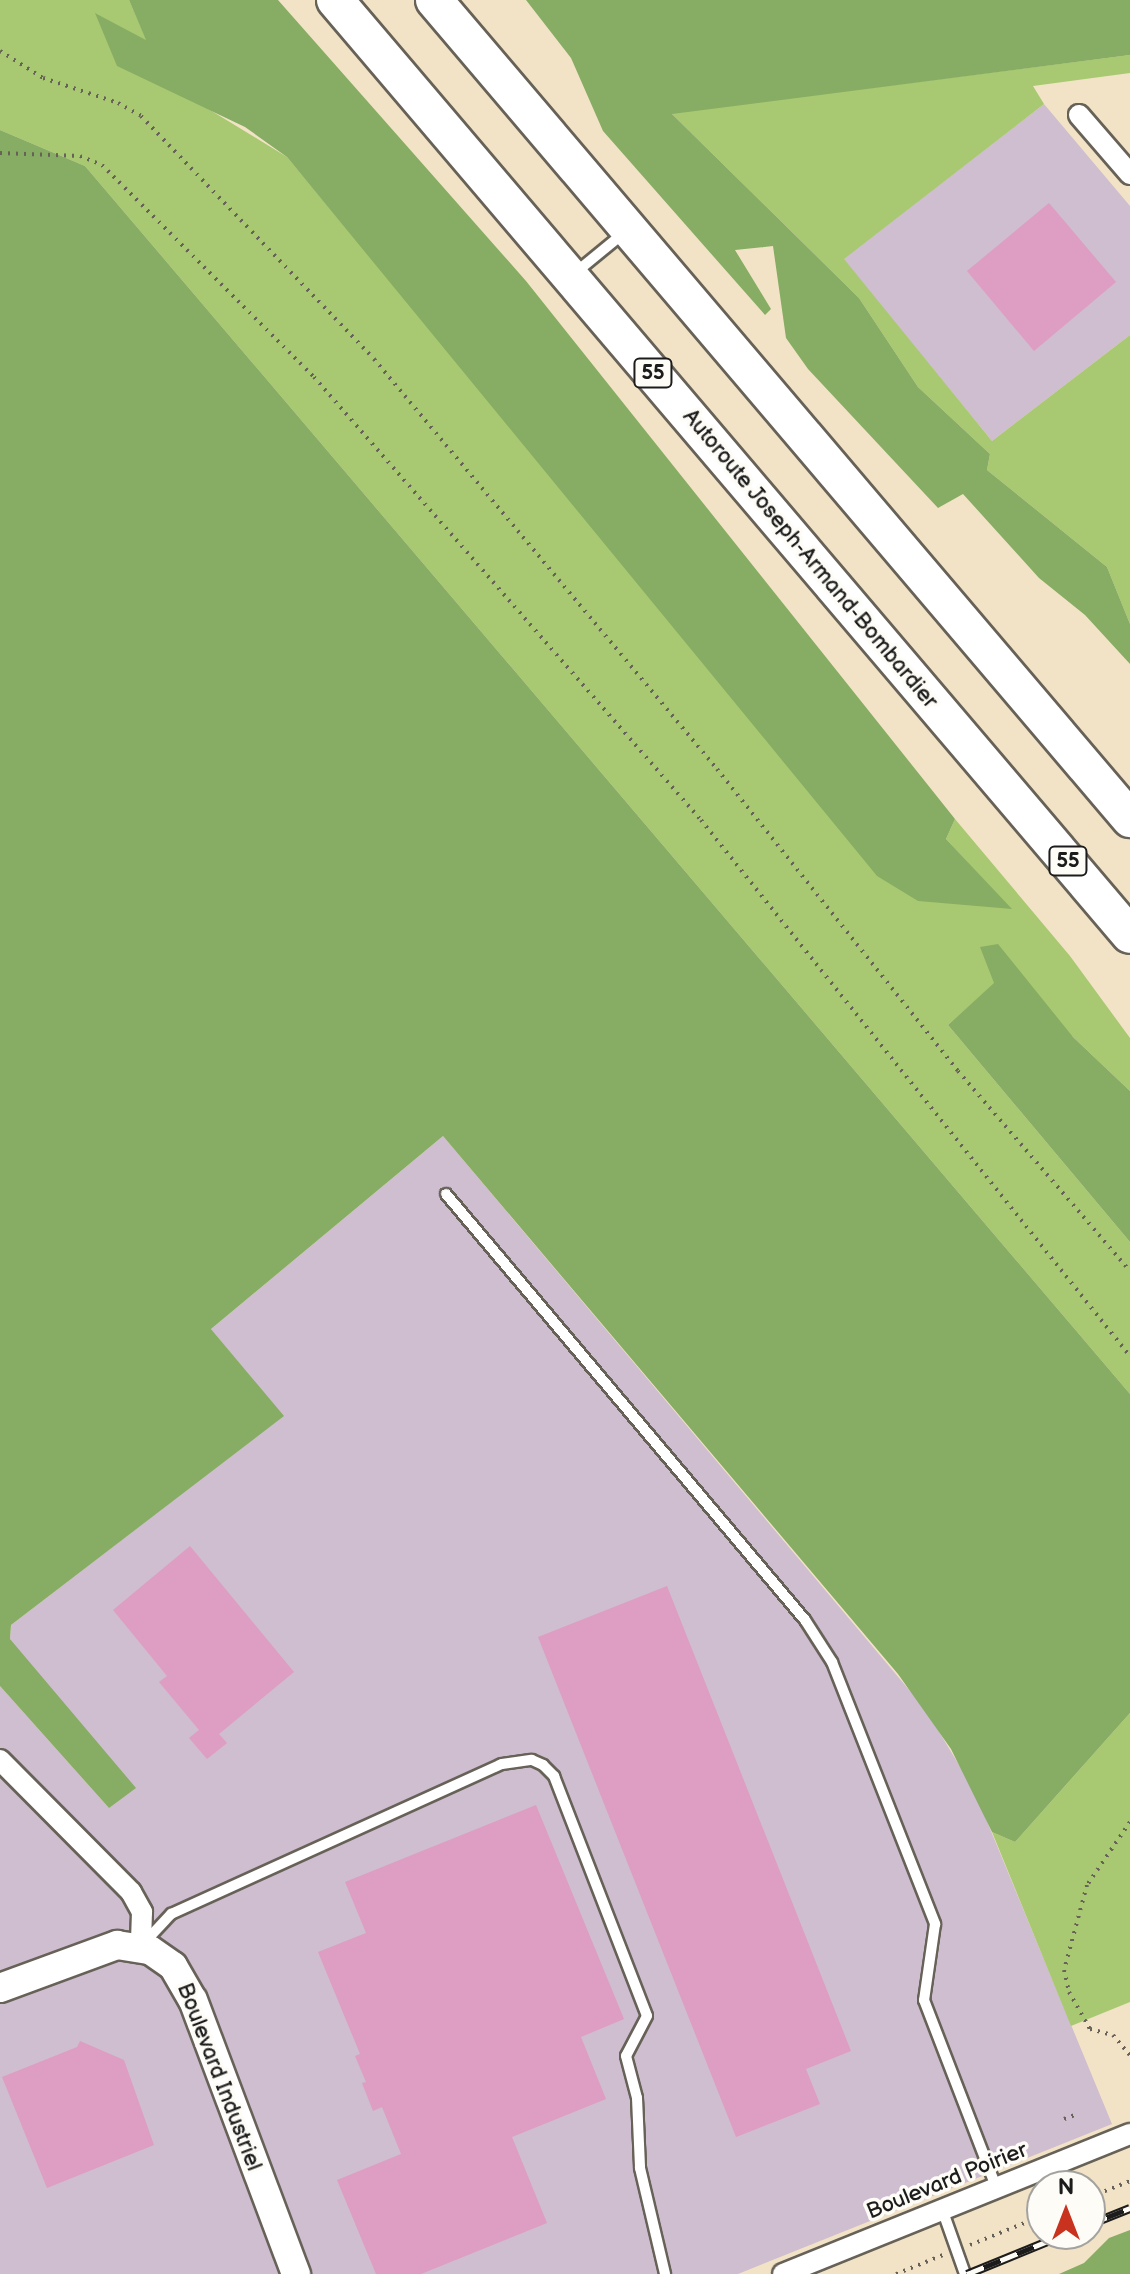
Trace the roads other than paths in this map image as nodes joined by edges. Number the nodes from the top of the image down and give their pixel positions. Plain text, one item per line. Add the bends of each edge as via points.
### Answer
1 (335, 0) edge
2 (434, 0) edge
3 (1079, 115) dead end
4 (1130, 174) edge
5 (629, 229) junction
6 (570, 277) junction
7 (1130, 819) edge
8 (1130, 935) edge
9 (446, 1194) dead end
10 (0, 1760) edge
11 (141, 1947) junction
12 (0, 1988) edge
13 (1130, 2134) edge
14 (996, 2187) junction
15 (942, 2209) junction
16 (296, 2274) edge
17 (665, 2274) edge
18 (783, 2274) edge
19 (965, 2274) edge

1 - 6 highway, Autoroute Joseph-Armand-Bombardier / 55
2 - 5 highway
3 - 4 street
5 - 6 lane
5 - 7 highway
6 - 8 highway, Autoroute Joseph-Armand-Bombardier / 55
9 - 14 lane via 826,1650 849,1696 935,1924 924,2000
10 - 11 street via 131,1892 142,1912
11 - 12 street via 105,1948
11 - 16 street, Boulevard Industriel via 166,1960 184,1980
11 - 17 lane via 162,1919 502,1764 532,1760 543,1765 554,1776 647,2016 626,2056 637,2098 640,2168
13 - 14 street, Boulevard Poirier
14 - 15 street, Boulevard Poirier
15 - 18 street, Boulevard Poirier
15 - 19 lane

